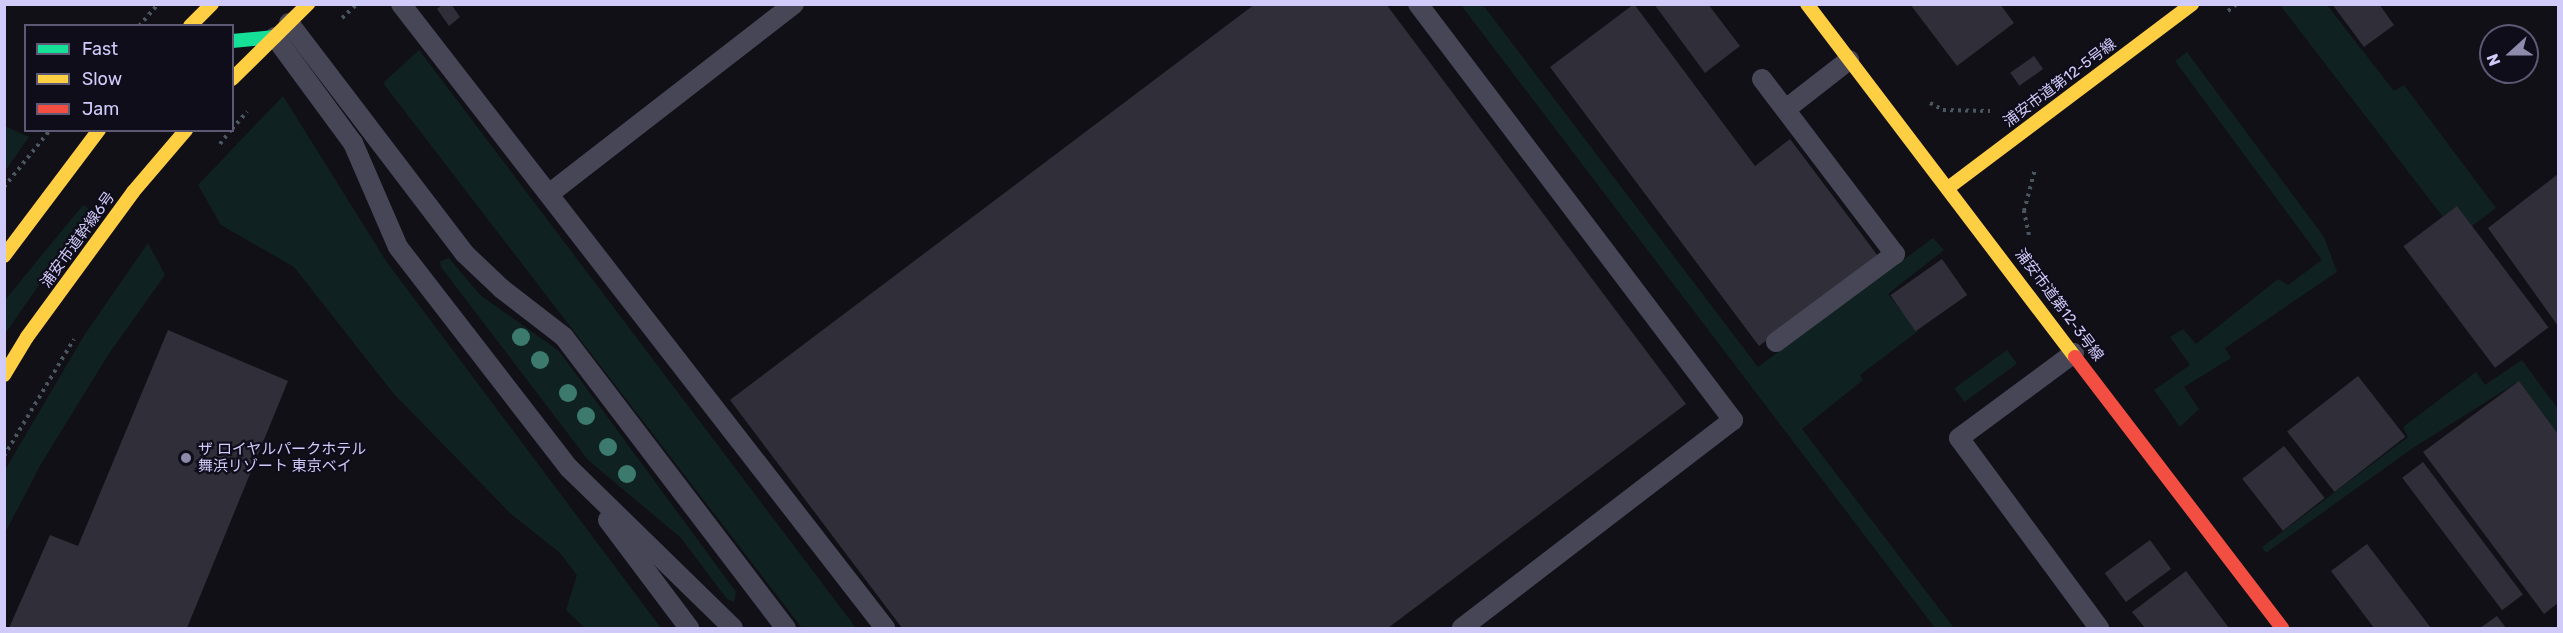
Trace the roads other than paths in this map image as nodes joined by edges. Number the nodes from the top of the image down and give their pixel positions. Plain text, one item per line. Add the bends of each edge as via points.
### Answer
1 (212, 4) edge
2 (308, 4) edge
3 (402, 4) edge
4 (794, 4) edge
5 (1418, 4) edge
6 (1807, 4) edge
7 (2192, 4) edge
8 (192, 24) edge
9 (282, 30) junction
10 (234, 41) edge
11 (1849, 60) junction
12 (234, 78) edge
13 (1762, 79) dead end
14 (1786, 109) junction
15 (97, 132) edge
16 (184, 132) edge
17 (1948, 188) junction
18 (549, 194) junction
19 (4, 255) edge
20 (1776, 342) dead end
21 (2074, 352) junction
22 (4, 375) edge
23 (569, 468) junction
24 (689, 628) edge
25 (733, 628) edge
26 (786, 628) edge
27 (885, 628) edge
28 (1462, 628) edge
29 (2099, 628) edge
30 (2282, 628) edge

1 - 8 street
2 - 9 street
3 - 18 lane
4 - 18 lane
5 - 28 lane via 1733,420
6 - 11 street, 浦安市道第12-3号線
7 - 17 street, 浦安市道第12-5号線
9 - 10 street
9 - 12 street
9 - 23 lane via 353,143 398,247
9 - 26 lane via 464,253 564,338
11 - 14 lane
11 - 17 street, 浦安市道第12-3号線
13 - 14 lane
14 - 20 lane via 1895,254
15 - 19 street
16 - 22 street, 浦安市道幹線6号 via 133,192 27,337
17 - 21 street, 浦安市道第12-3号線
18 - 27 lane
21 - 29 lane via 1959,438
21 - 30 street, 浦安市道第12-3号線
23 - 24 lane
23 - 25 lane

